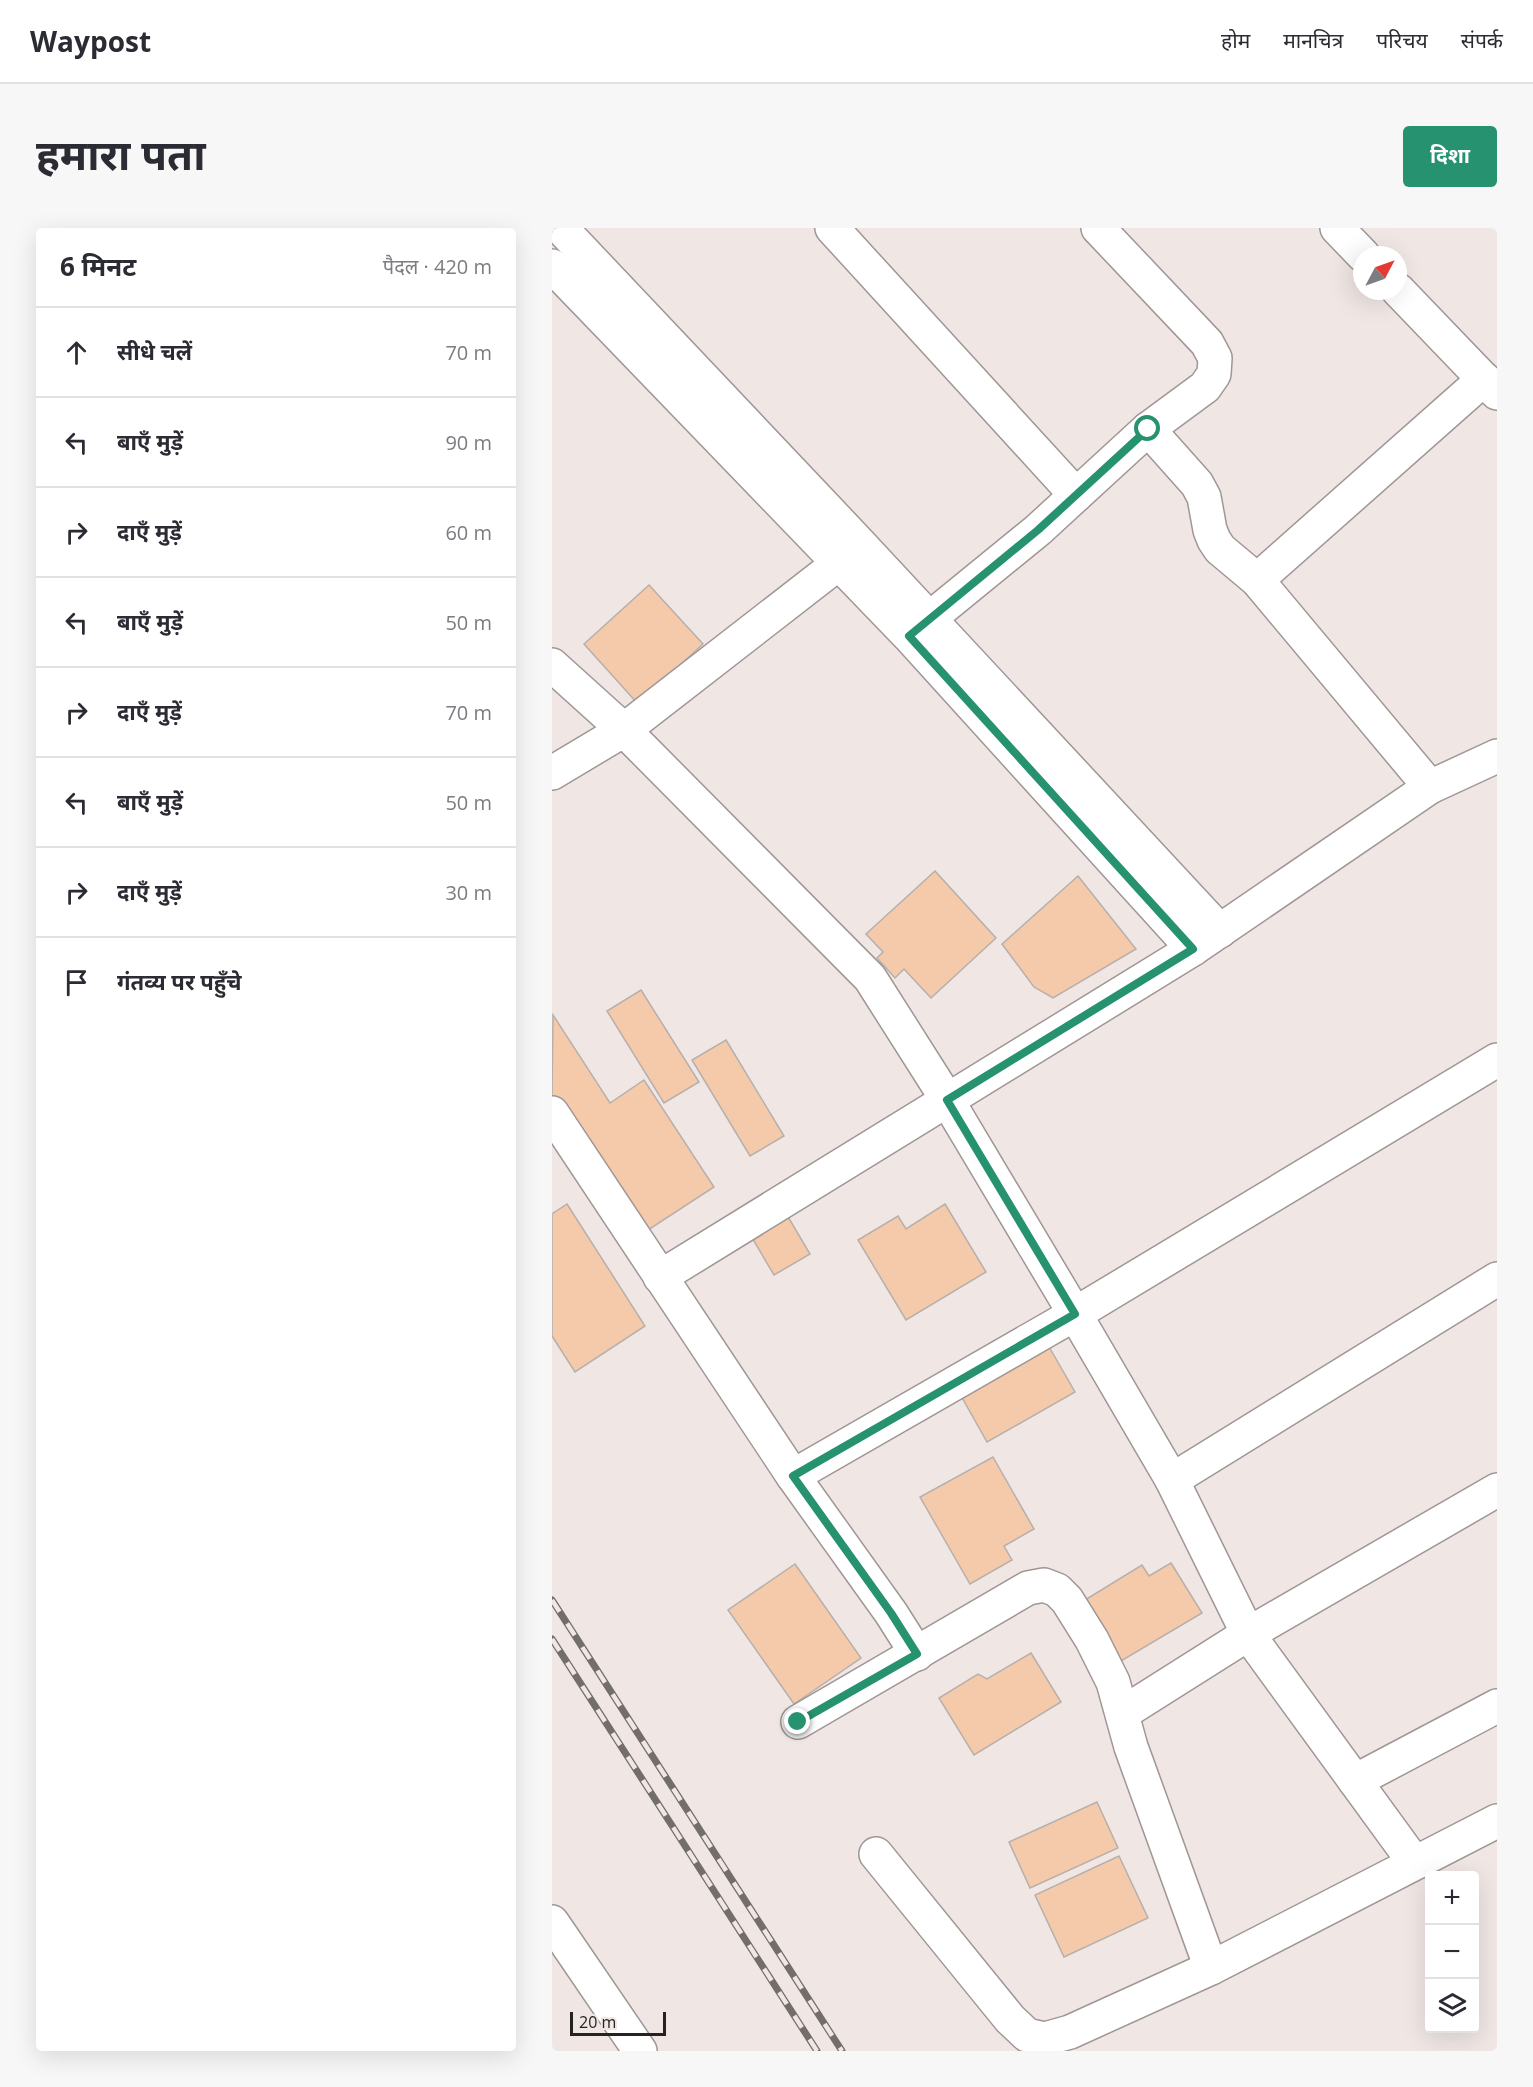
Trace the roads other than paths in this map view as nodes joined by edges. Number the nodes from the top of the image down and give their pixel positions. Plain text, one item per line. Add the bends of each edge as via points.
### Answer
1 (561, 228) edge
2 (832, 228) edge
3 (1098, 228) edge
4 (1337, 228) edge
5 (1355, 246) edge
6 (552, 266) edge
7 (1407, 299) edge
8 (1490, 386) edge
9 (1148, 429) junction
10 (1076, 495) junction
11 (850, 554) junction
12 (1257, 580) junction
13 (919, 628) junction
14 (552, 664) edge
15 (624, 730) junction
16 (1497, 756) edge
17 (552, 773) edge
18 (1430, 787) junction
19 (1220, 931) junction
20 (1193, 949) junction
21 (1497, 1060) edge
22 (947, 1100) junction
23 (552, 1113) edge
24 (660, 1277) junction
25 (1497, 1279) edge
26 (1075, 1314) junction
27 (793, 1476) junction
28 (1172, 1480) junction
29 (1497, 1490) edge
30 (1248, 1635) junction
31 (917, 1654) junction
32 (1497, 1706) edge
33 (1123, 1713) junction
34 (798, 1722) dead end
35 (1355, 1781) junction
36 (1497, 1821) edge
37 (876, 1854) dead end
38 (1414, 1862) junction
39 (552, 1922) edge
40 (1211, 1968) junction
41 (640, 2051) edge

1 - 11 street
2 - 10 street
3 - 9 street via 1207,343 1215,358 1214,374 1205,387
4 - 5 street
6 - 11 street
7 - 8 street
8 - 12 street
9 - 10 street
9 - 12 street via 1197,484 1204,496 1214,540
10 - 13 street
11 - 13 street
11 - 15 street
12 - 18 street
13 - 19 street
13 - 20 street
14 - 15 street
15 - 17 street
15 - 22 street via 870,978
16 - 18 street
18 - 19 street
19 - 20 street
20 - 22 street
21 - 26 street
22 - 24 street
22 - 26 street
23 - 24 street
24 - 27 street
25 - 28 street
26 - 27 street
26 - 28 street
27 - 31 street
28 - 30 street
29 - 30 street
30 - 33 street
30 - 35 street
31 - 33 street via 1028,1588 1044,1586 1057,1590 1067,1600 1092,1640
31 - 34 street
32 - 35 street
33 - 40 street via 1131,1747
35 - 38 street
36 - 38 street
37 - 40 street via 1027,2035 1045,2039 1070,2032
38 - 40 street
39 - 41 street

